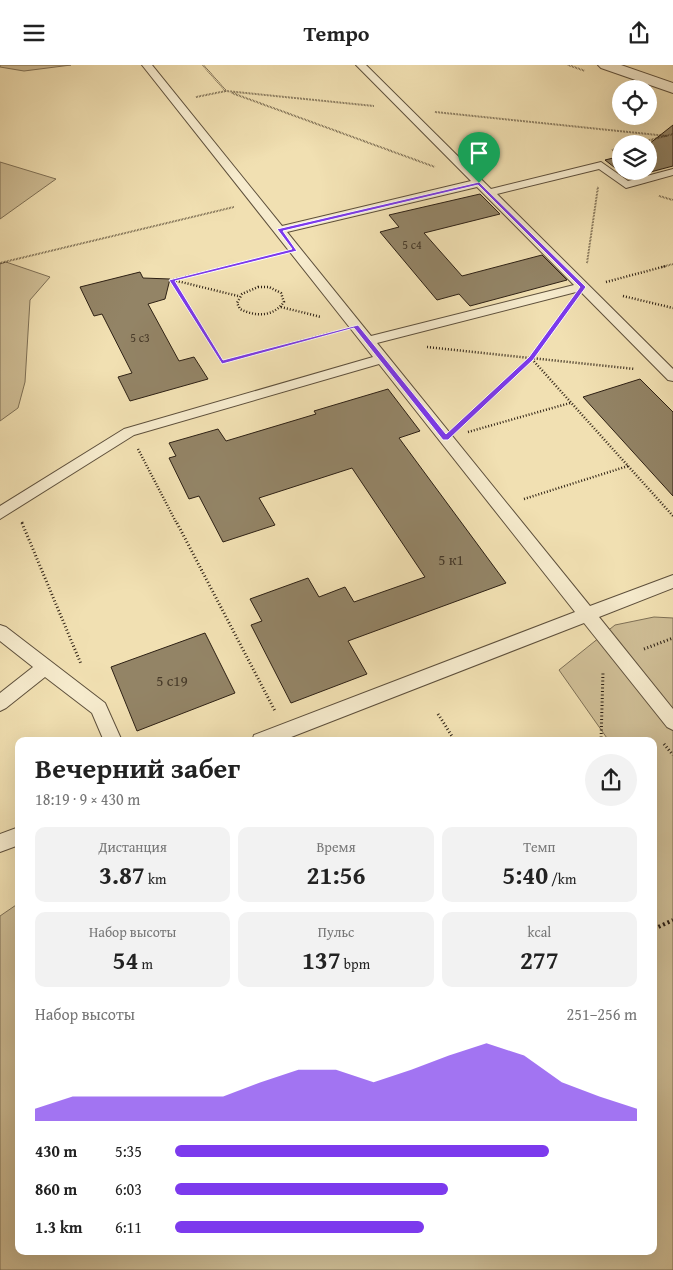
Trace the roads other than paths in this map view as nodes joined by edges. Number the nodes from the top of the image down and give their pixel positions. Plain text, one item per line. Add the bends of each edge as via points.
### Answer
1 (147, 65) edge
2 (361, 65) edge
3 (606, 65) edge
4 (673, 88) edge
5 (673, 172) edge
6 (479, 183) junction
7 (489, 193) junction
8 (279, 230) junction
9 (583, 287) junction
10 (368, 341) junction
11 (383, 359) junction
12 (670, 375) edge
13 (0, 513) edge
14 (673, 581) edge
15 (587, 615) junction
16 (0, 633) edge
17 (45, 667) junction
18 (0, 703) edge
19 (673, 722) edge
20 (289, 736) edge
21 (111, 737) edge
22 (15, 837) edge
23 (0, 843) edge

1 - 8 lane
2 - 6 lane
3 - 4 street
5 - 7 lane via 626,185 601,165
6 - 7 lane
6 - 8 lane
7 - 9 lane
8 - 10 lane
9 - 10 lane
9 - 12 lane
10 - 11 lane
11 - 13 lane via 129,432
11 - 15 lane
14 - 15 lane
15 - 19 lane
15 - 20 lane
16 - 17 lane
17 - 18 lane
17 - 21 lane via 99,708
22 - 23 lane

